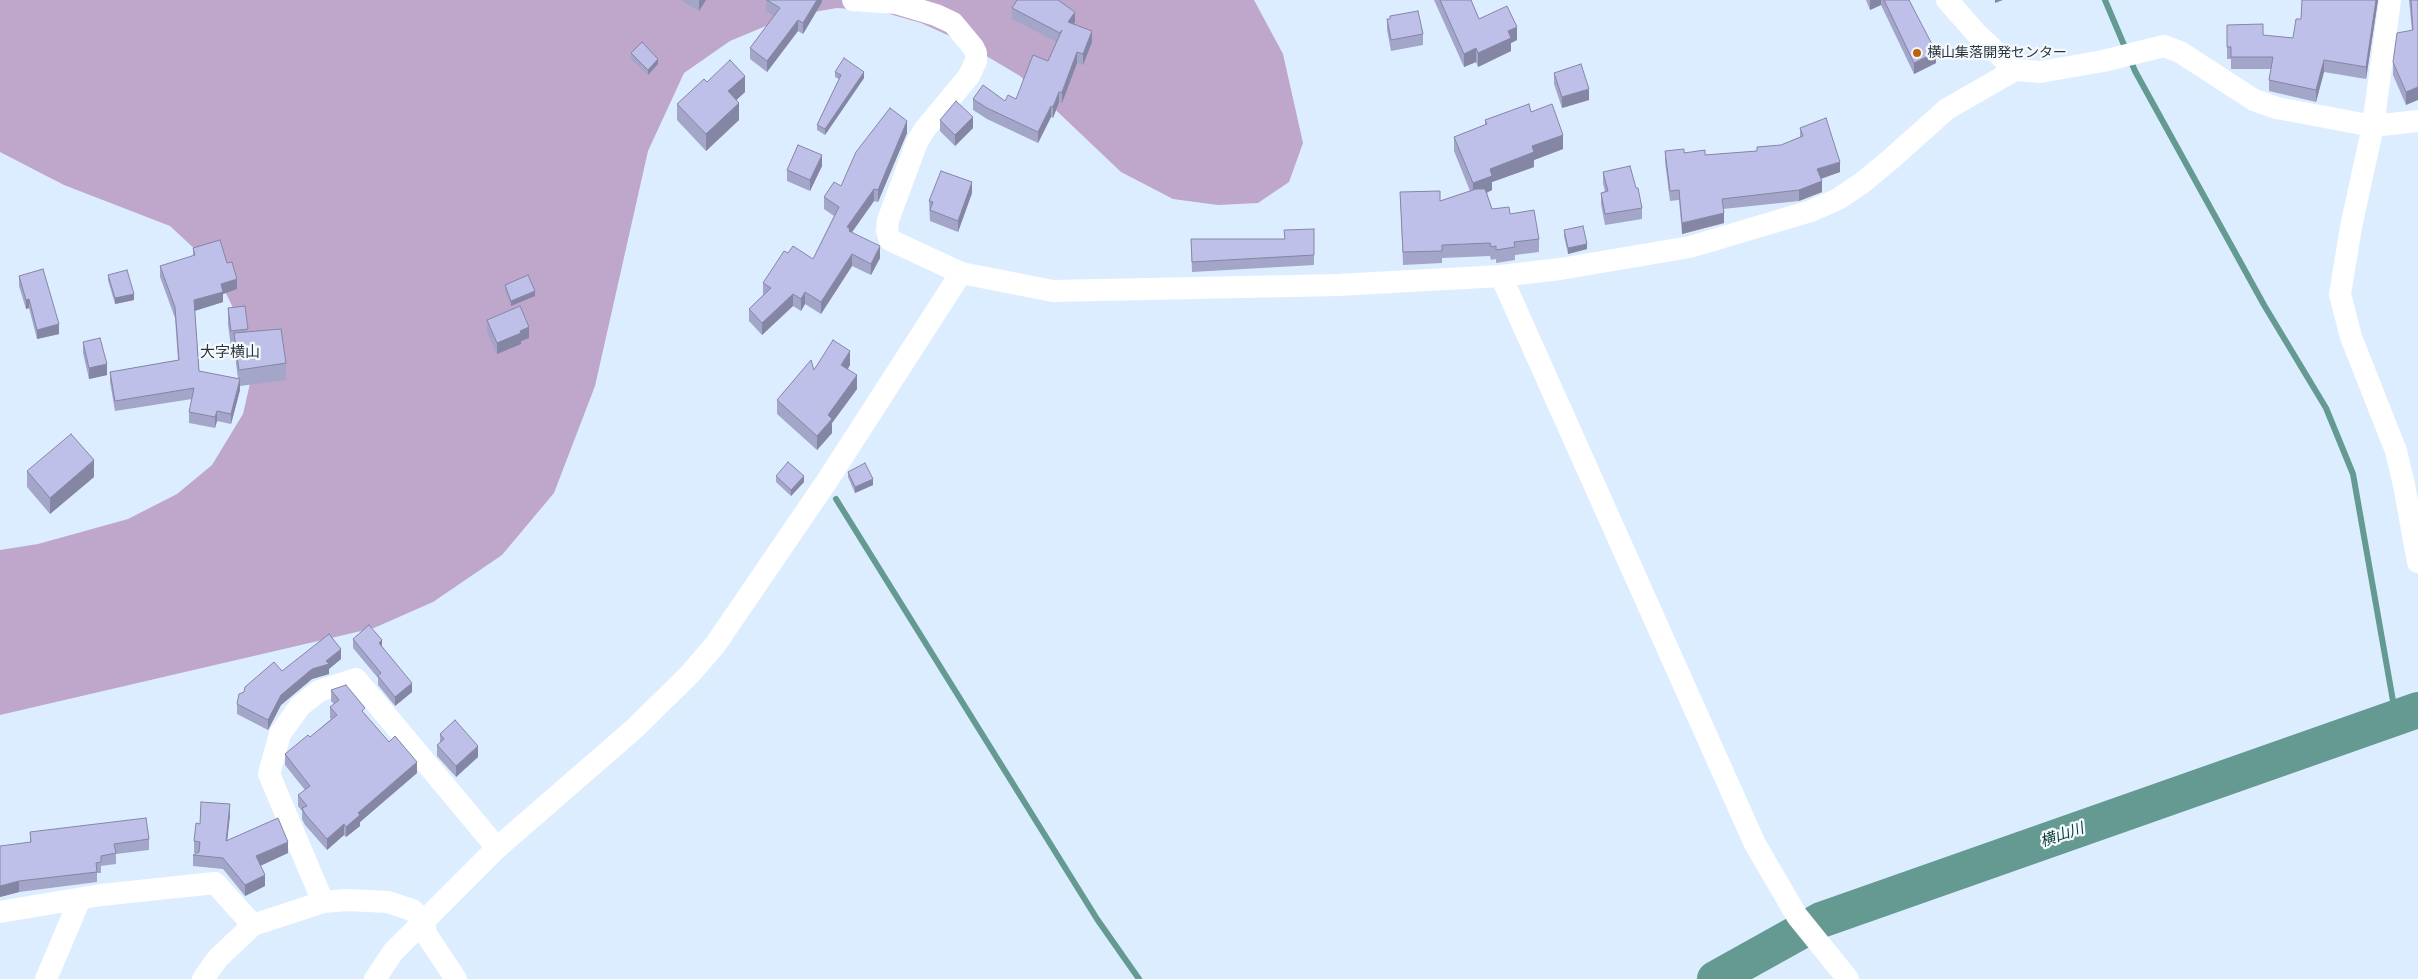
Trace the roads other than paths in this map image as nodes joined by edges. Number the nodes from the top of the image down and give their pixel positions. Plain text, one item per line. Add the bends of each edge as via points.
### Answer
1 (853, 0) edge
2 (1947, 0) edge
3 (2390, 0) edge
4 (2015, 70) junction
5 (2418, 121) edge
6 (2373, 126) junction
7 (961, 273) junction
8 (1502, 276) junction
9 (2418, 562) edge
10 (497, 848) junction
11 (80, 899) junction
12 (323, 902) junction
13 (0, 912) edge
14 (424, 920) junction
15 (253, 925) junction
16 (46, 979) edge
17 (203, 979) edge
18 (375, 979) edge
19 (456, 979) edge
20 (1848, 979) edge

1 - 7 street via 896,3 936,15 953,23 973,47 976,61 969,76 917,142 886,231 890,240
2 - 4 street via 1976,34
3 - 6 street
4 - 6 street via 2040,72 2164,46 2180,52 2254,100 2292,112
4 - 8 street via 1947,109 1862,183 1825,206 1690,247
5 - 6 street
6 - 9 street via 2340,294 2351,337 2396,451
7 - 8 street via 1053,291 1338,285
7 - 10 street via 827,482 715,645 634,729
8 - 20 street via 1754,844 1797,916
10 - 12 street via 356,679 319,691 300,706 280,734 269,774
10 - 14 street
11 - 13 street
11 - 15 street via 215,883
11 - 16 street
12 - 14 street via 388,902 412,910
12 - 15 street
14 - 18 street via 393,952
14 - 19 street via 426,934
15 - 17 street via 218,958

